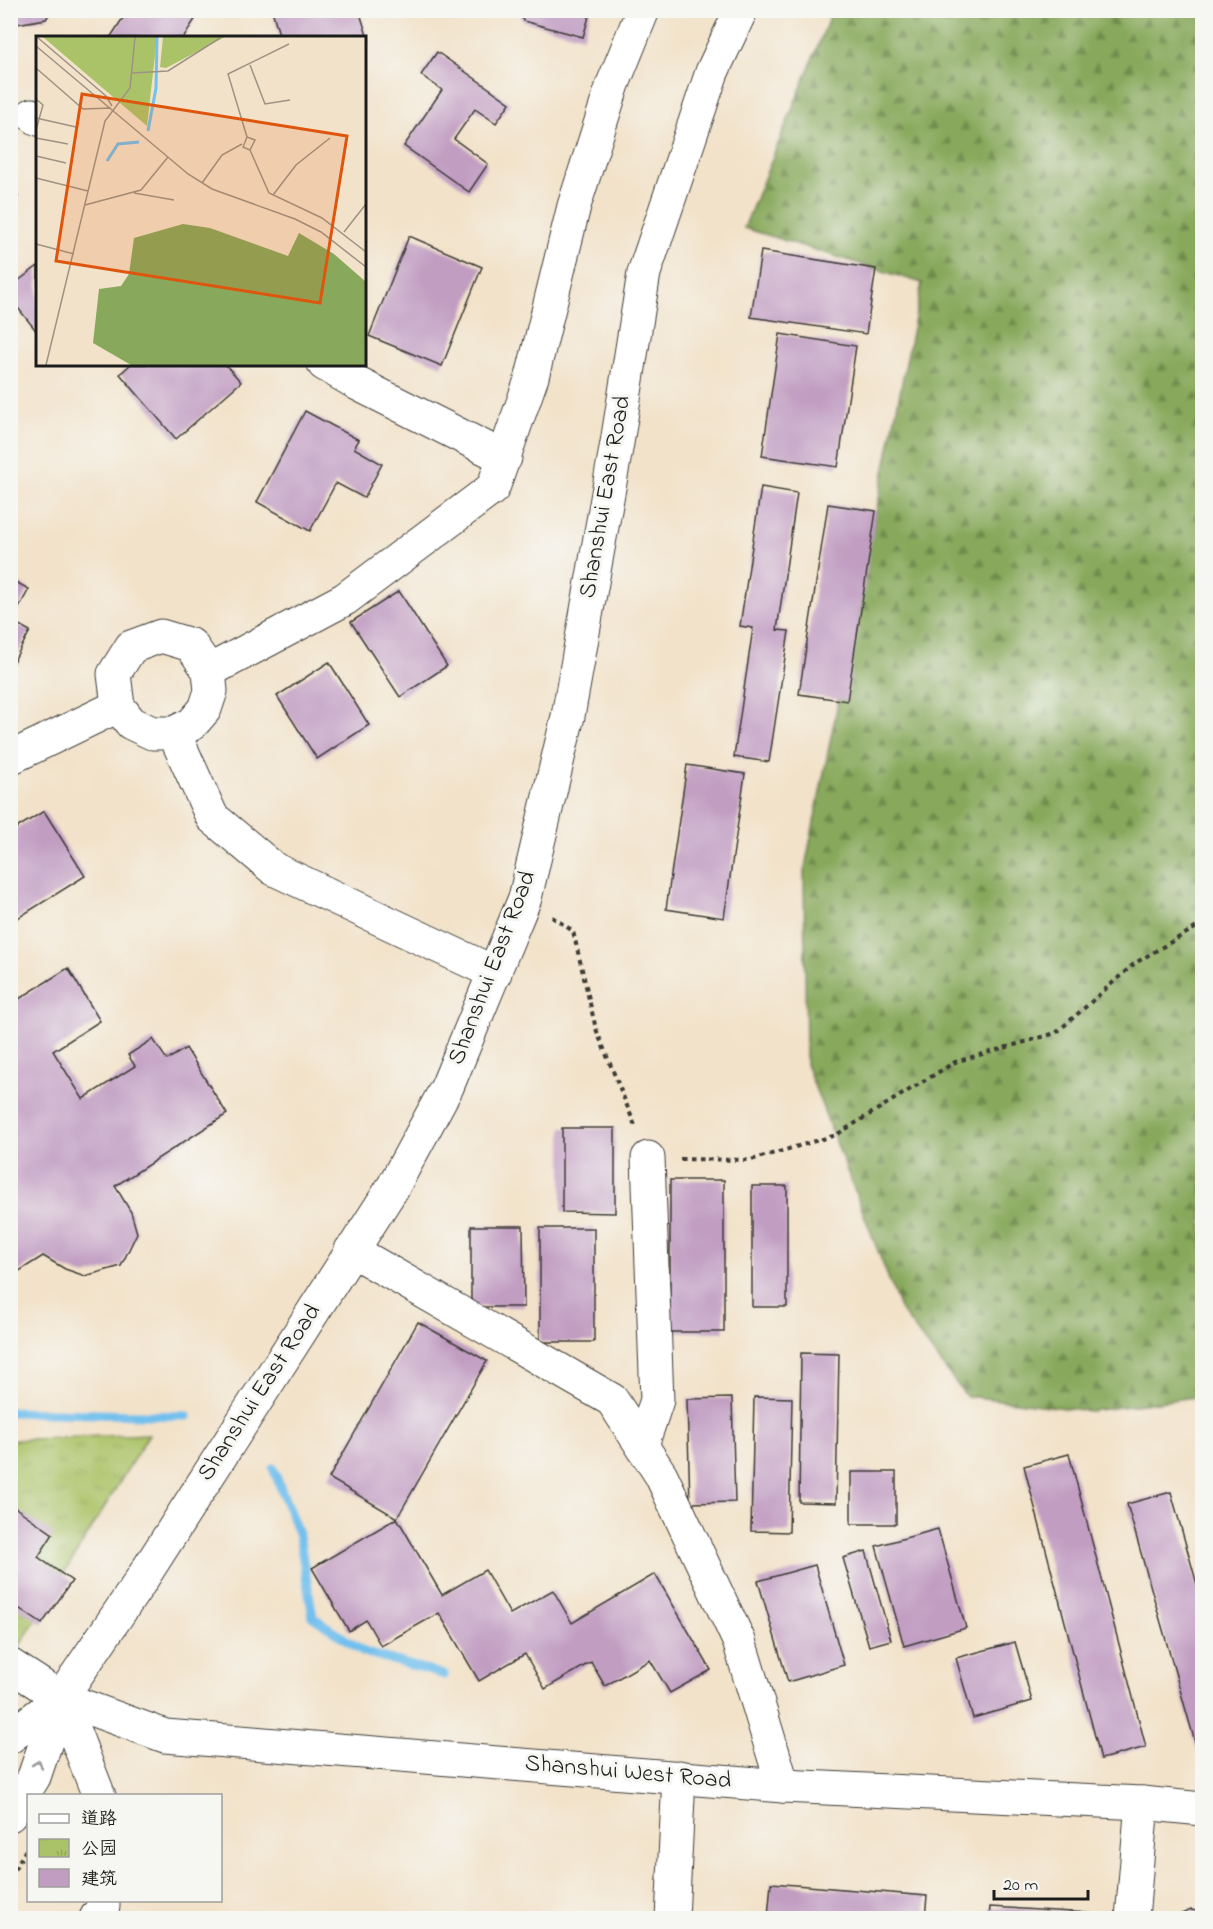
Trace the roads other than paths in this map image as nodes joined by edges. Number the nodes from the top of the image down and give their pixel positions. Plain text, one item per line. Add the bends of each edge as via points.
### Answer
1 (643, 10) edge
2 (741, 10) edge
3 (327, 366) edge
4 (505, 458) junction
5 (209, 671) junction
6 (118, 706) junction
7 (174, 732) junction
8 (10, 758) edge
9 (495, 973) junction
10 (648, 1158) road end
11 (351, 1250) junction
12 (642, 1445) junction
13 (10, 1665) edge
14 (62, 1698) junction
15 (10, 1737) edge
16 (679, 1777) junction
17 (783, 1786) junction
18 (98, 1794) edge
19 (1142, 1803) junction
20 (1203, 1809) edge
21 (10, 1815) edge
22 (103, 1902) edge
23 (96, 1918) edge
24 (672, 1918) edge
25 (1132, 1918) edge

1 - 4 main road via 613,84 574,206 532,377
2 - 9 main road, Shanshui East Road via 712,72 644,273 568,716 525,898
3 - 4 main road
4 - 5 main road via 493,488 345,599
5 - 6 main road via 191,645 161,636 131,647 114,674
5 - 7 main road via 211,691 205,709 192,724
6 - 7 main road via 131,723 152,733
6 - 8 main road
7 - 9 main road via 212,817 274,869
9 - 11 main road, Shanshui East Road via 447,1087 393,1186
10 - 12 main road via 657,1400
11 - 12 main road via 612,1400
11 - 14 main road, Shanshui East Road
12 - 17 main road via 661,1474 739,1641
13 - 14 main road, Shanshui West Road
14 - 15 main road, Shanshui East Road
14 - 16 main road, Shanshui West Road via 165,1736
14 - 18 main road
21 -> 14 main road, Shanshui East Road via 34,1777
16 - 17 main road, Shanshui West Road
16 - 24 main road
17 - 19 main road, Shanshui West Road
19 - 20 main road, Shanshui West Road
19 - 25 main road
22 - 23 main road

